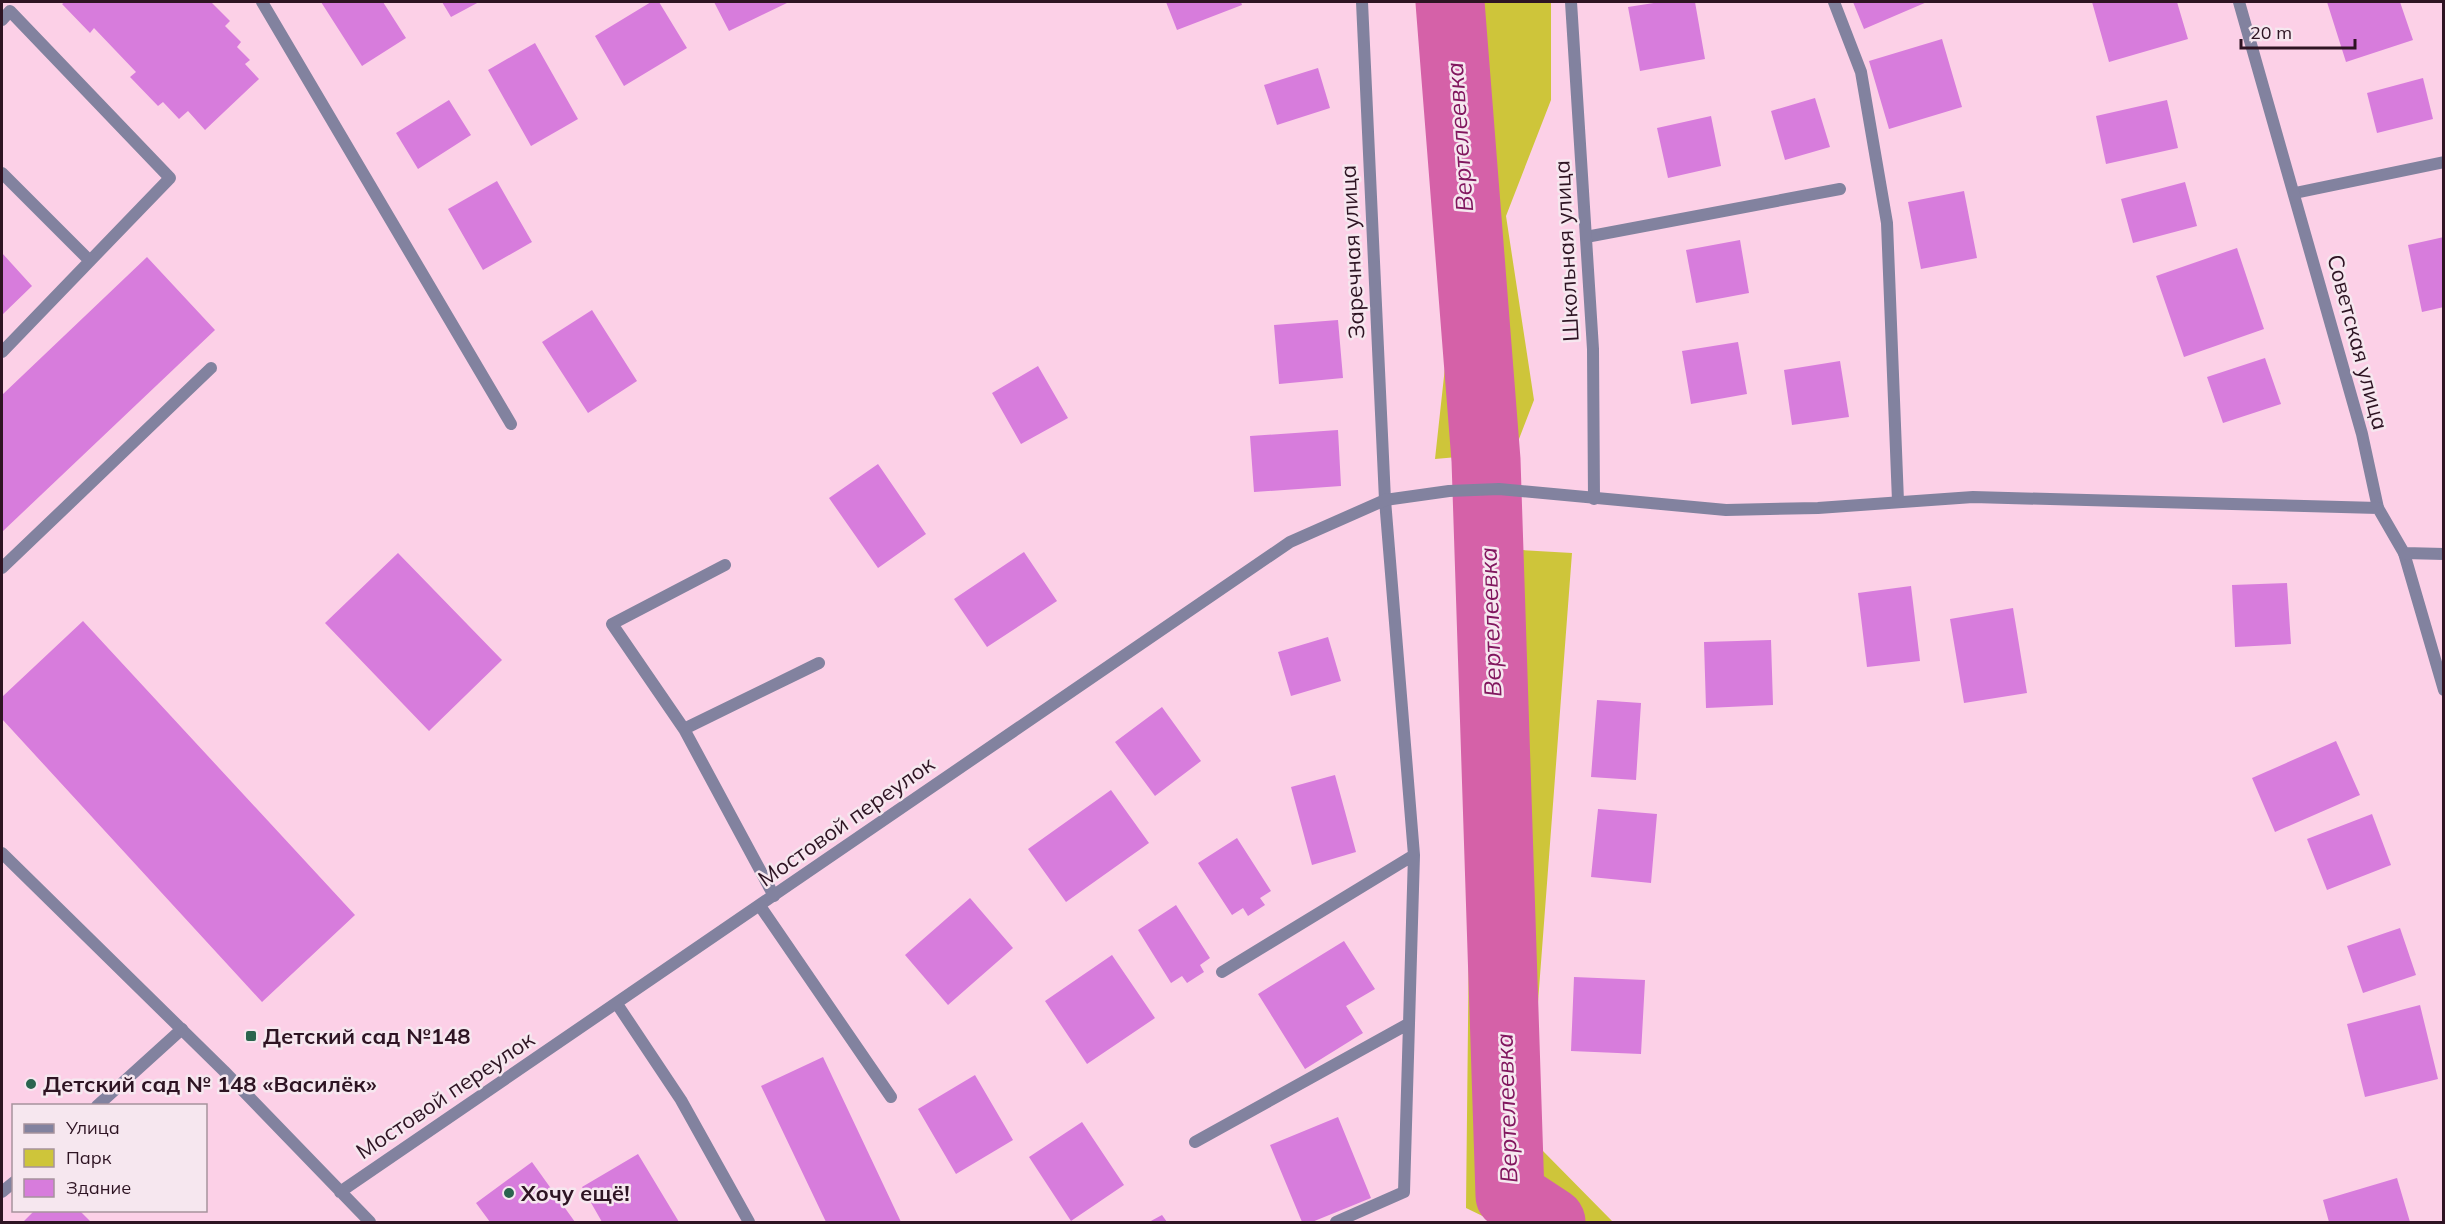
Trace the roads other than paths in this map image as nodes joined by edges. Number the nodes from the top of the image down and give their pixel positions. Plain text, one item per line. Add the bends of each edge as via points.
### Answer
1 (262, 2) edge
2 (1362, 2) edge
3 (1571, 2) edge
4 (1834, 2) edge
5 (2239, 2) edge
6 (8, 11) edge
7 (2444, 162) edge
8 (2, 173) edge
9 (1840, 189) dead end
10 (2295, 193) junction
11 (1586, 237) junction
12 (90, 261) junction
13 (2, 352) edge
14 (212, 368) dead end
15 (511, 424) dead end
16 (1594, 499) junction
17 (1385, 500) junction
18 (1898, 501) junction
19 (2378, 508) junction
20 (2404, 553) junction
21 (2444, 554) edge
22 (725, 566) dead end
23 (2, 568) edge
24 (819, 663) dead end
25 (2444, 690) edge
26 (684, 729) junction
27 (2, 854) edge
28 (1414, 855) junction
29 (774, 896) junction
30 (760, 906) junction
31 (1222, 972) dead end
32 (617, 1004) junction
33 (1408, 1024) junction
34 (182, 1029) junction
35 (891, 1097) dead end
36 (99, 1104) edge
37 (1195, 1142) dead end
38 (340, 1192) junction
39 (370, 1222) edge
40 (749, 1222) edge
41 (1336, 1222) edge

1 - 15 street
2 - 17 street, Заречная улица
3 - 11 street, Школьная улица
4 - 18 street via 1861,72 1887,223
5 - 10 street, Советская улица
6 - 12 street via 170,178
7 - 10 street
8 - 12 street
9 - 11 street
10 - 19 street, Советская улица via 2362,434
11 - 16 street, Школьная улица via 1593,349
12 - 13 street
14 - 23 street
16 - 17 street, Мостовой переулок via 1499,489
16 - 18 street, Мостовой переулок via 1726,510
17 - 28 street, Заречная улица
17 - 29 street, Мостовой переулок via 1290,542
18 - 19 street, Мостовой переулок via 1973,496
19 - 20 street, Советская улица
20 - 21 street
20 - 25 street, Советская улица
22 - 26 street via 612,624
24 - 26 street
26 - 29 street
27 - 34 street
28 - 31 street
28 - 33 street, Заречная улица
29 - 30 street, Мостовой переулок
30 - 32 street, Мостовой переулок
30 - 35 street
32 - 38 street, Мостовой переулок
32 - 40 street via 681,1100
33 - 37 street
33 - 41 street, Заречная улица via 1404,1192
34 - 36 street
34 - 38 street
38 - 39 street

